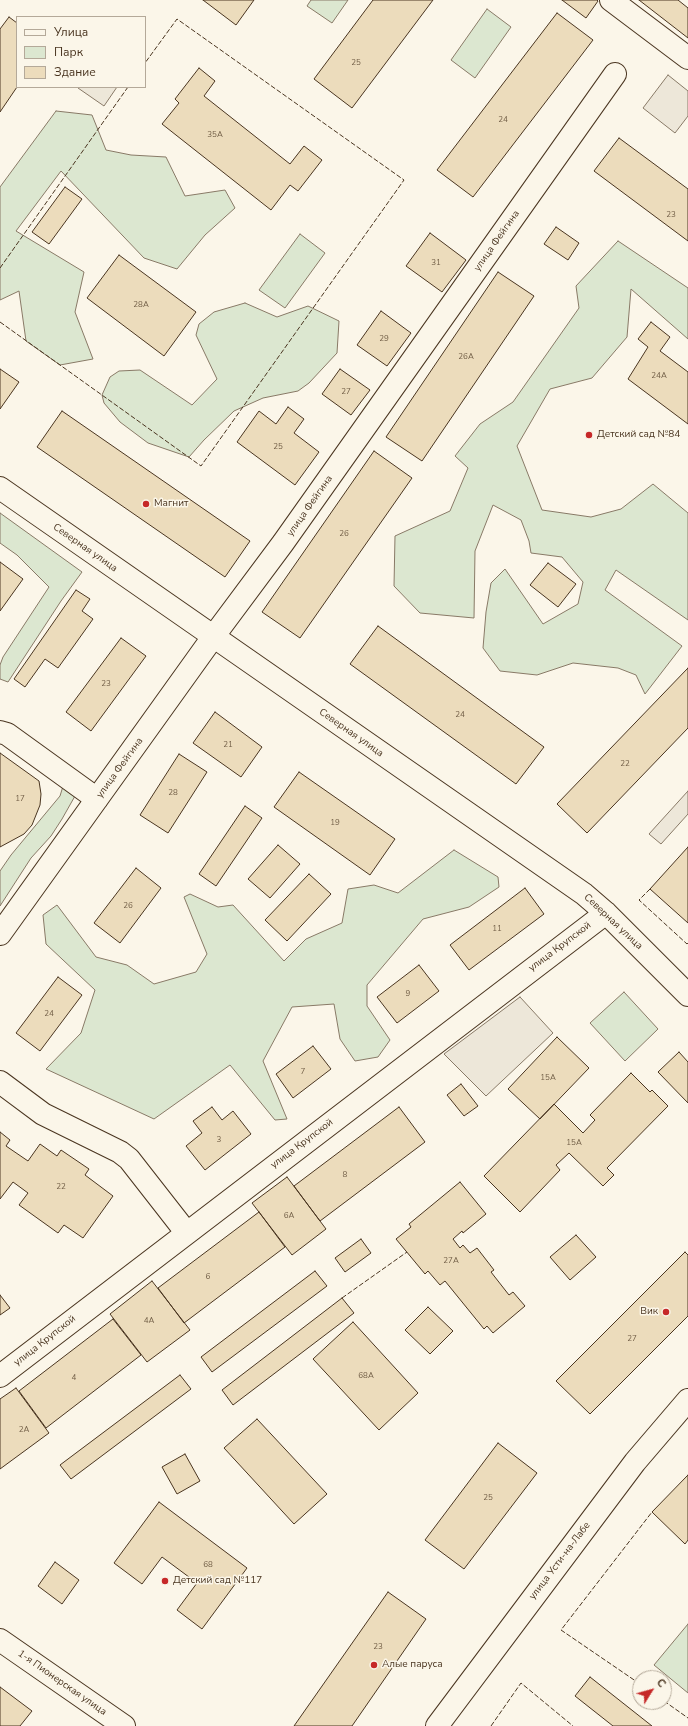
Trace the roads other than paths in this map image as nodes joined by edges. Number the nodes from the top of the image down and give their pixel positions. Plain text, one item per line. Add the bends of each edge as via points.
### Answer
1 (611, 0) edge
2 (688, 58) edge
3 (615, 74) dead end
4 (0, 488) edge
5 (213, 637) junction
6 (0, 732) edge
7 (97, 799) junction
8 (606, 913) junction
9 (0, 934) edge
10 (688, 995) edge
11 (0, 1082) edge
12 (186, 1232) junction
13 (0, 1376) edge
14 (688, 1400) edge
15 (0, 1640) edge
16 (124, 1726) edge
17 (437, 1726) edge

1 - 2 street
3 - 5 street, улица Фейгина via 284,543
4 - 5 street, Северная улица
5 - 7 street, улица Фейгина
5 - 8 street, Северная улица via 584,894
6 - 7 street via 7,734
7 - 9 street, улица Фейгина
8 - 10 street, Северная улица
8 - 12 street, улица Крупской
11 - 12 street via 43,1114 120,1152 129,1159
12 - 13 street, улица Крупской
14 - 17 street, улица Усти-на-Лабе via 634,1462
15 - 16 street, 1-я Пионерская улица

